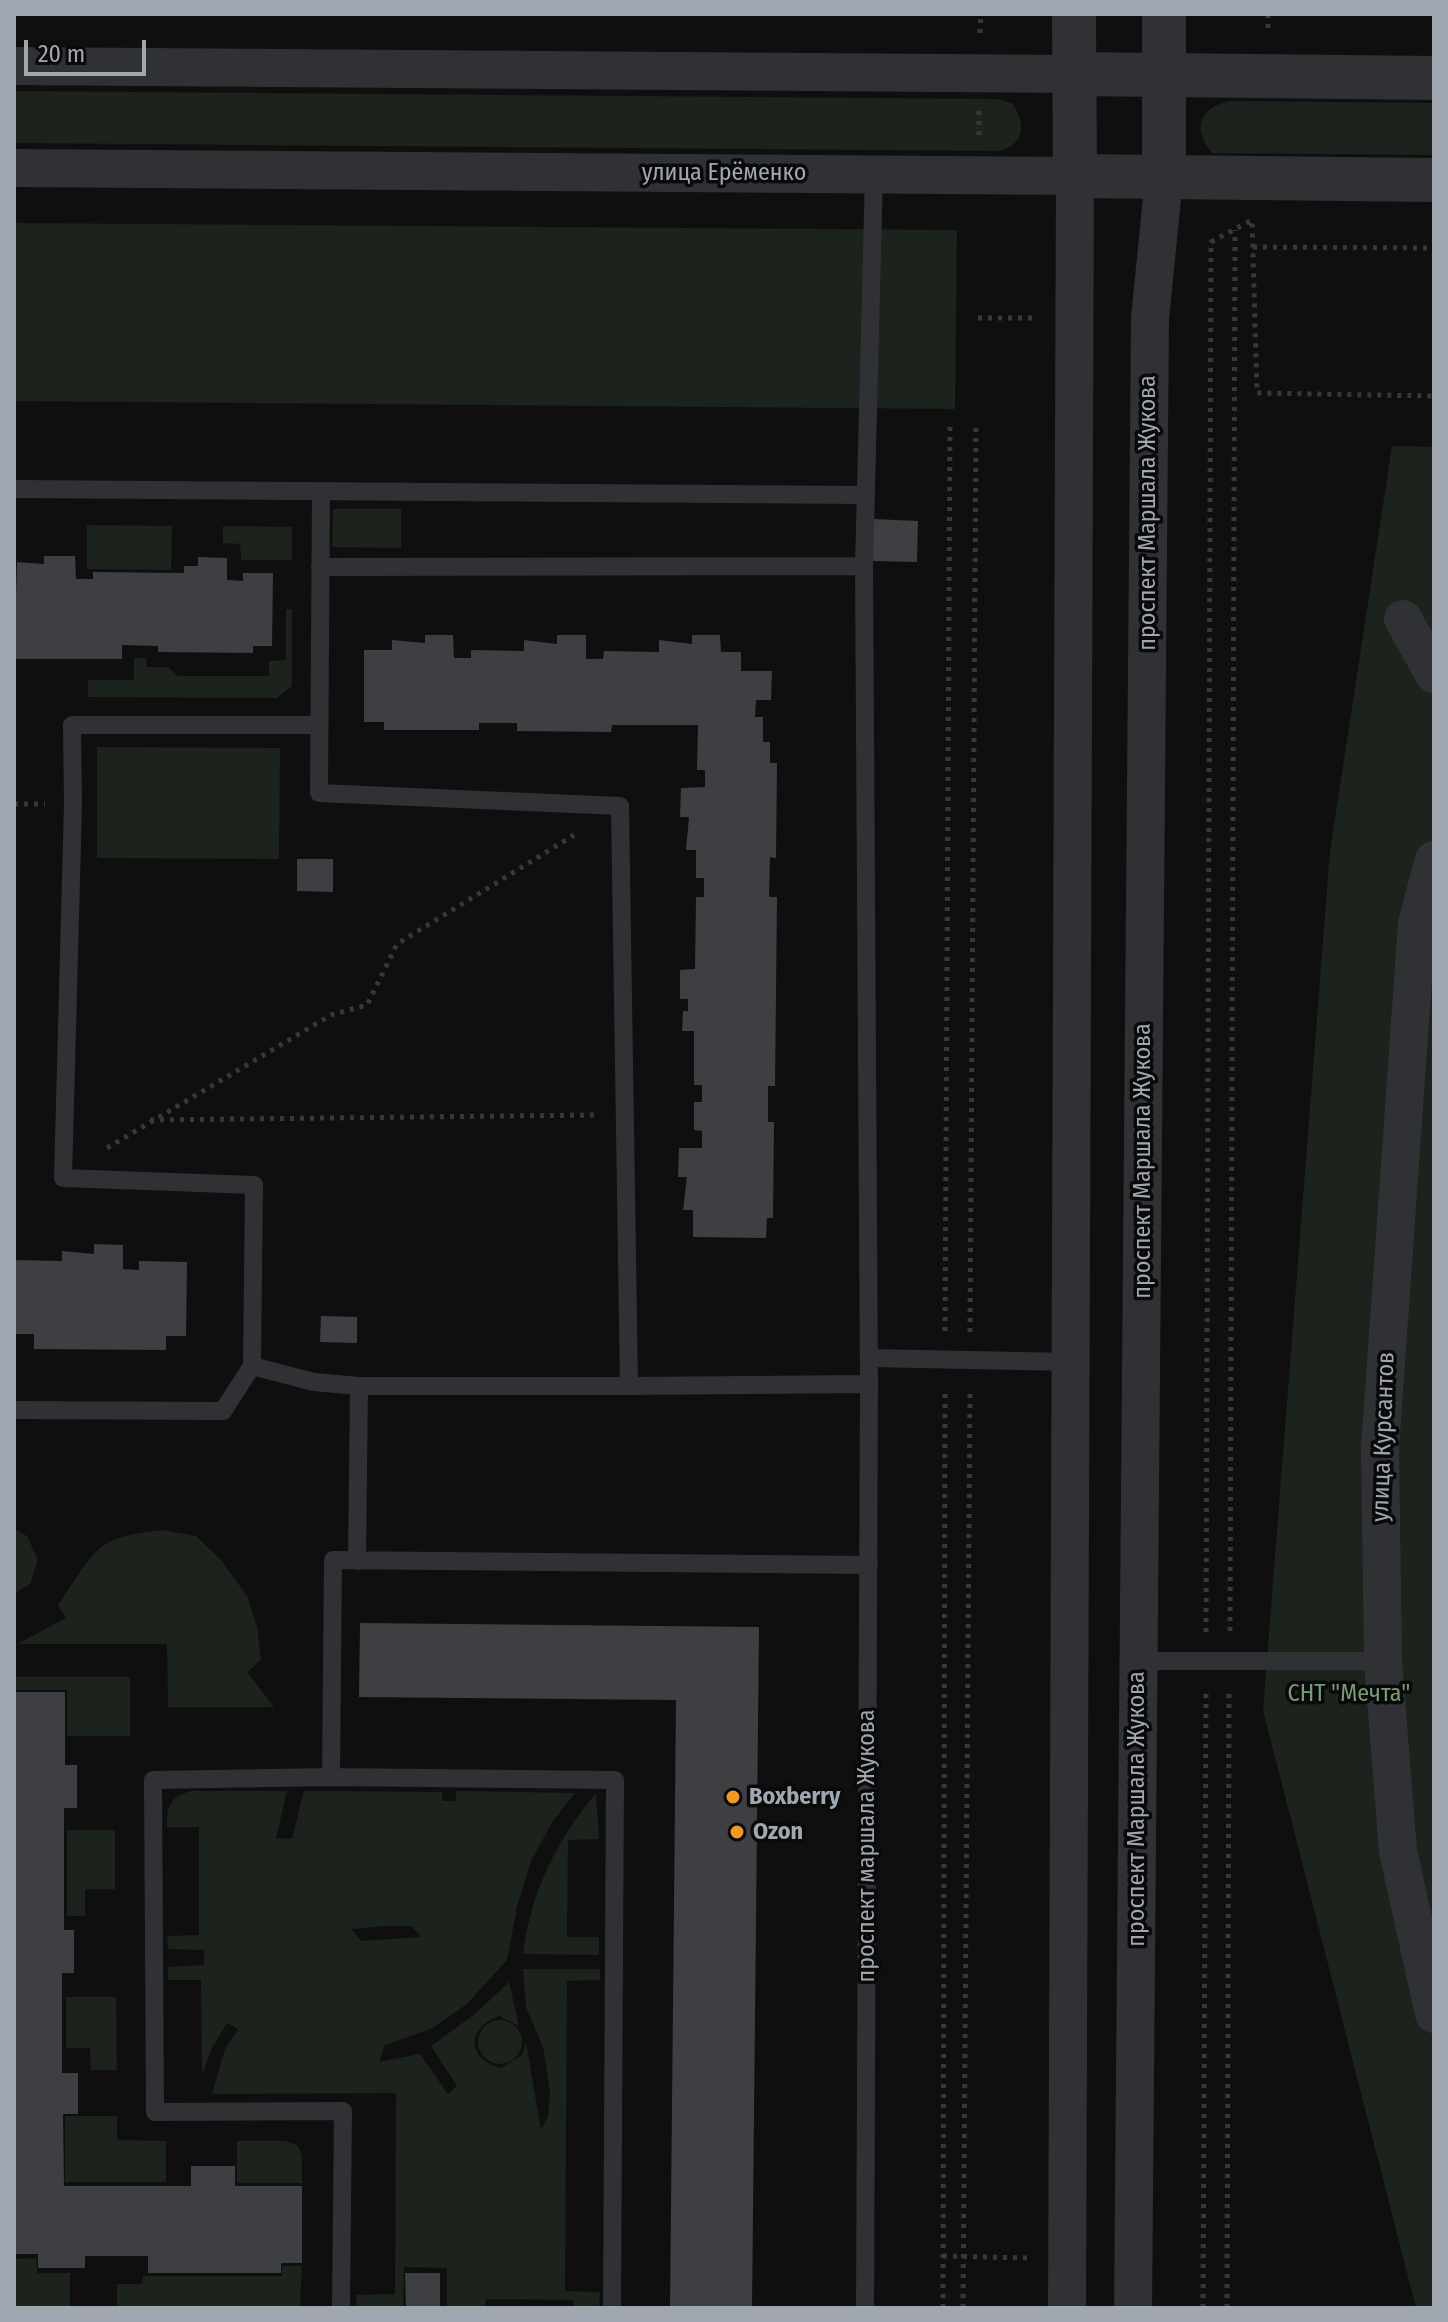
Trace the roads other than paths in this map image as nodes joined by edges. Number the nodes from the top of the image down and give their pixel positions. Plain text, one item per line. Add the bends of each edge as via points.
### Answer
1 (1074, 14) edge
2 (1164, 14) edge
3 (14, 66) edge
4 (1075, 74) junction
5 (1164, 74) junction
6 (1434, 78) edge
7 (14, 168) edge
8 (874, 174) junction
9 (1075, 176) junction
10 (1164, 178) junction
11 (1434, 180) edge
12 (14, 489) edge
13 (321, 491) junction
14 (865, 495) junction
15 (864, 566) junction
16 (320, 567) junction
17 (1403, 619) dead end
18 (1434, 674) edge
19 (319, 725) junction
20 (1434, 860) edge
21 (1425, 923) edge
22 (869, 1358) junction
23 (1070, 1362) junction
24 (252, 1366) junction
25 (869, 1384) junction
26 (359, 1386) junction
27 (629, 1386) junction
28 (14, 1410) edge
29 (357, 1561) junction
30 (869, 1565) junction
31 (1139, 1661) junction
32 (1383, 1661) junction
33 (331, 1777) junction
34 (1434, 2014) edge
35 (341, 2308) edge
36 (612, 2308) edge
37 (865, 2308) edge
38 (1067, 2308) edge
39 (1133, 2308) edge

1 - 4 street
2 - 5 street, проспект Маршала Жукова
3 - 4 street
4 - 5 street
4 - 9 street
5 - 6 street
5 - 10 street, проспект Маршала Жукова
7 - 8 street, улица Ерёменко
8 - 9 street, улица Ерёменко
8 - 14 lane, проспект маршала Жукова
9 - 10 street, улица Ерёменко
9 - 23 street
10 - 11 street, улица Ерёменко
10 - 31 street, проспект Маршала Жукова via 1150,318
12 - 13 lane
13 - 14 lane
13 - 16 lane
14 - 15 lane, проспект маршала Жукова
15 - 16 lane
15 - 22 lane, проспект маршала Жукова
16 - 19 lane
17 - 18 street
19 - 24 lane via 72,725 63,1178 254,1185
19 - 27 lane via 319,793 620,806
20 - 21 street, улица Курсантов
21 - 32 street, улица Курсантов via 1380,1448
22 - 23 lane
22 - 25 lane, проспект маршала Жукова
23 - 38 street
24 - 26 lane via 314,1382
24 - 28 lane via 223,1411
25 - 27 lane
25 - 30 lane, проспект маршала Жукова
26 - 27 lane
26 - 29 lane
29 - 30 lane
29 - 33 lane via 333,1560
30 - 37 lane, проспект маршала Жукова
31 - 32 lane
31 - 39 street, проспект Маршала Жукова
32 - 34 street, улица Курсантов via 1398,1851
33 - 35 lane via 153,1780 155,2112 343,2111
33 - 36 lane via 615,1780

